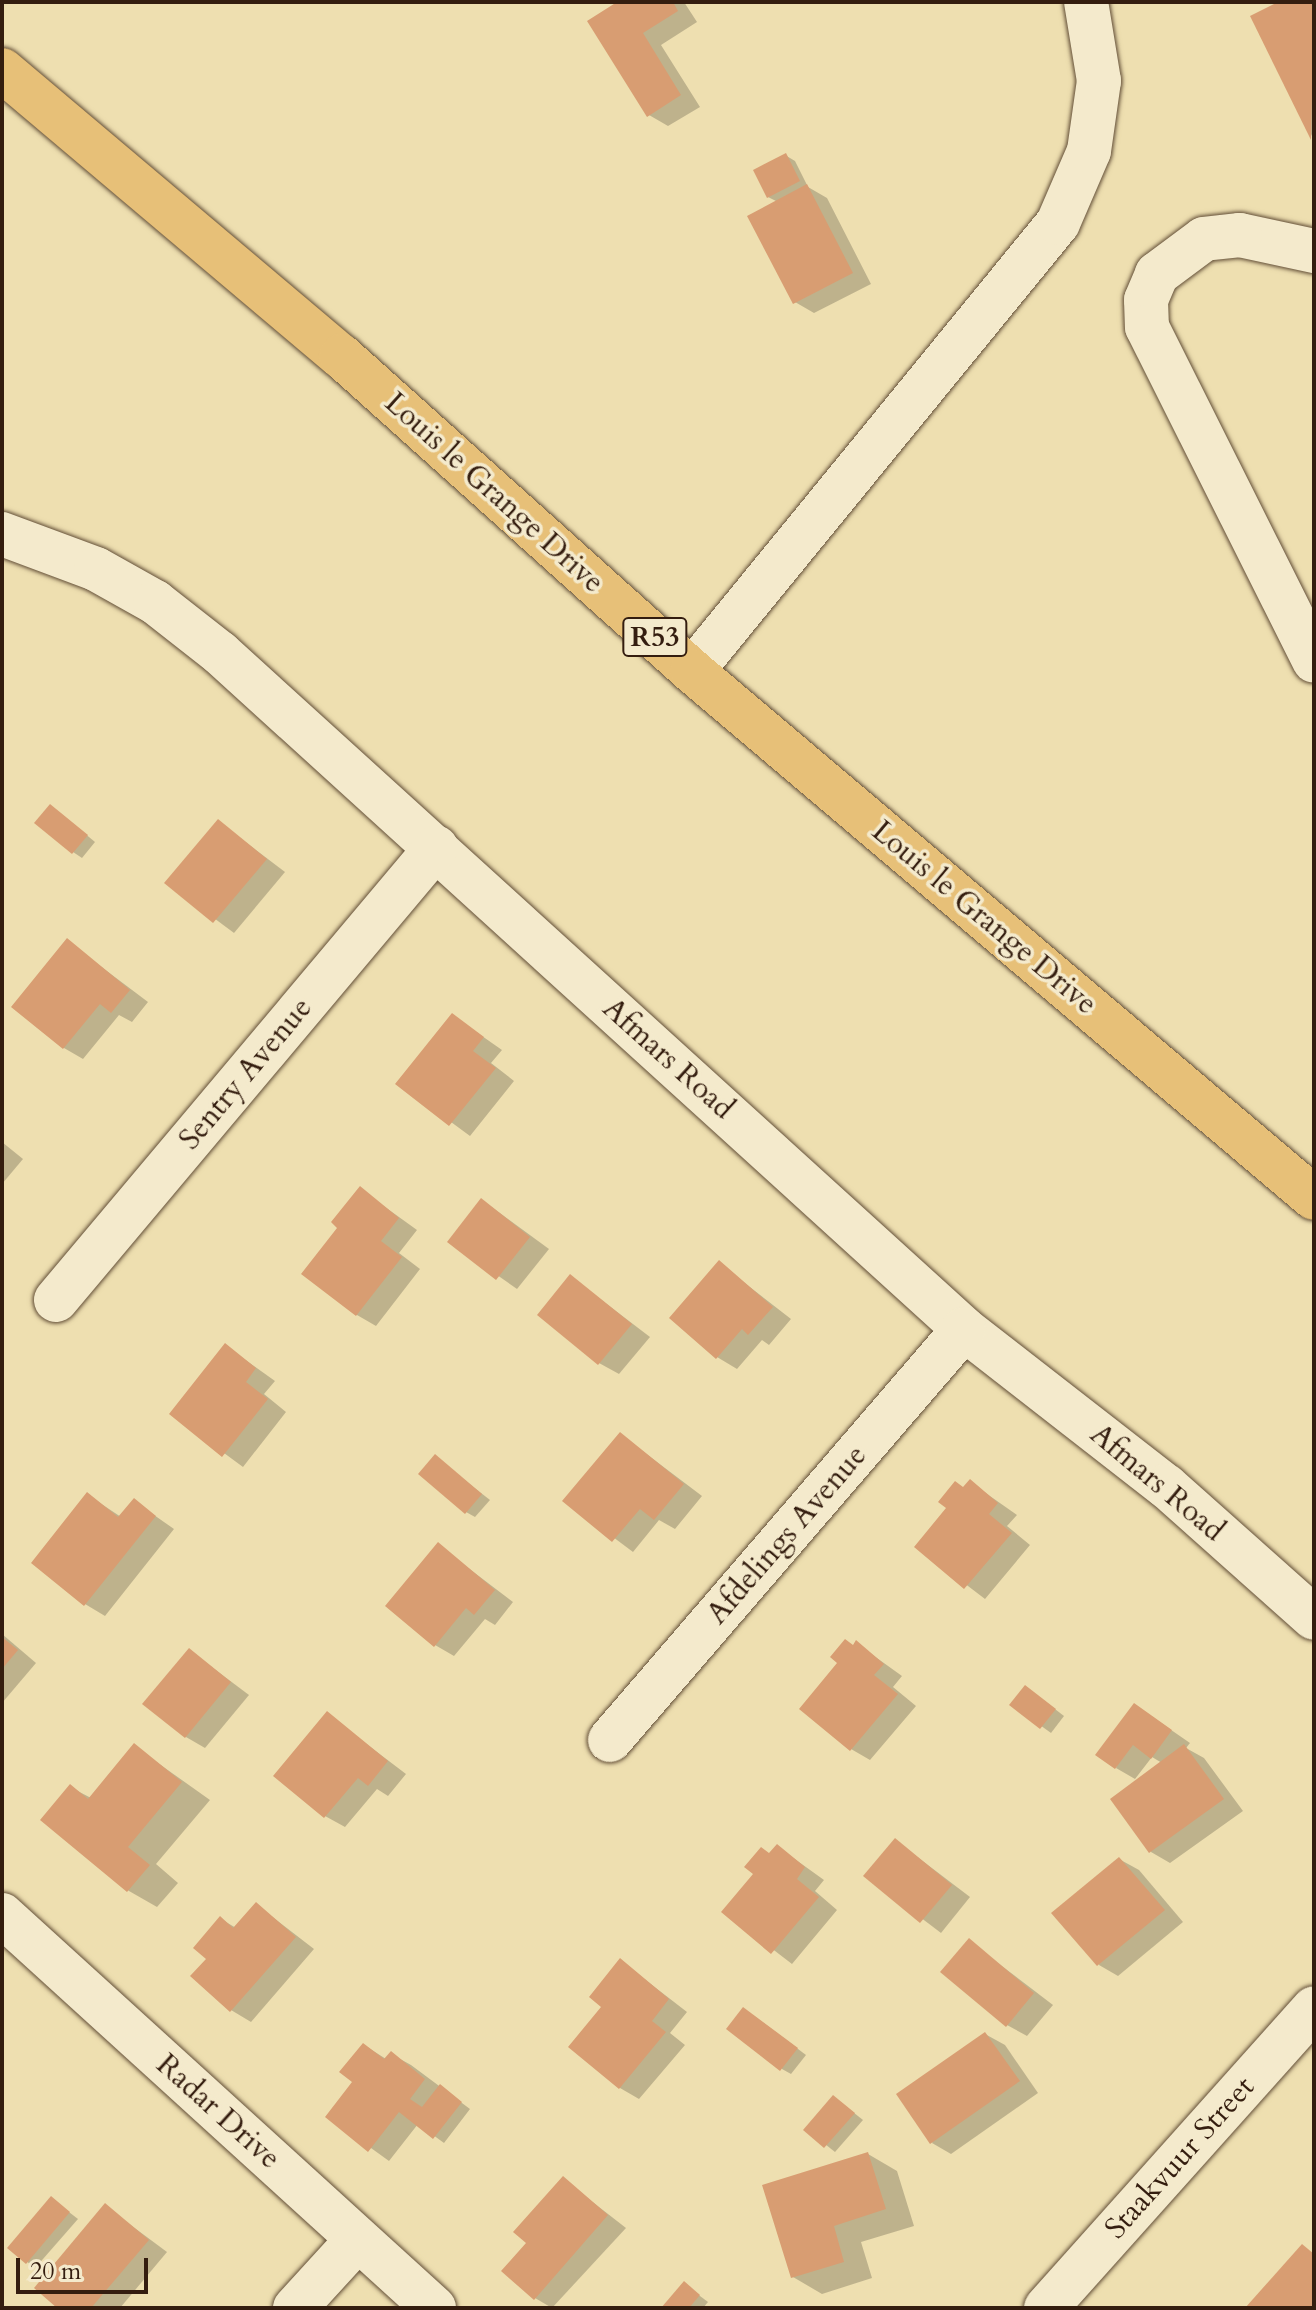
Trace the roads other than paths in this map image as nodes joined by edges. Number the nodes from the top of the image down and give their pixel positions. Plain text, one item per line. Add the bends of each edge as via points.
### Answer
1 (1086, 2) edge
2 (2, 70) edge
3 (1314, 251) edge
4 (2, 534) edge
5 (1314, 661) edge
6 (692, 671) junction
7 (436, 848) junction
8 (1314, 1198) edge
9 (56, 1300) dead end
10 (964, 1329) junction
11 (1314, 1618) edge
12 (610, 1740) dead end
13 (2, 1915) edge
14 (1314, 2008) edge
15 (358, 2239) junction
16 (295, 2308) edge
17 (434, 2308) edge
18 (1046, 2308) edge

1 - 6 street via 1099,81 1089,151 1058,223
2 - 6 main road, Louis le Grange Drive / R53 via 341,356
3 - 5 street via 1240,235 1204,239 1177,254 1157,274 1146,300 1153,340
4 - 7 street, Afmars Road via 47,547 155,602 278,703
6 - 8 main road, Louis le Grange Drive / R53
7 - 9 street, Sentry Avenue
7 - 10 street, Afmars Road
10 - 11 street, Afmars Road via 1166,1486
10 - 12 street, Afdelings Avenue
13 - 15 street, Radar Drive
14 - 18 street, Staakvuur Street
15 - 16 street
15 - 17 street, Radar Drive

